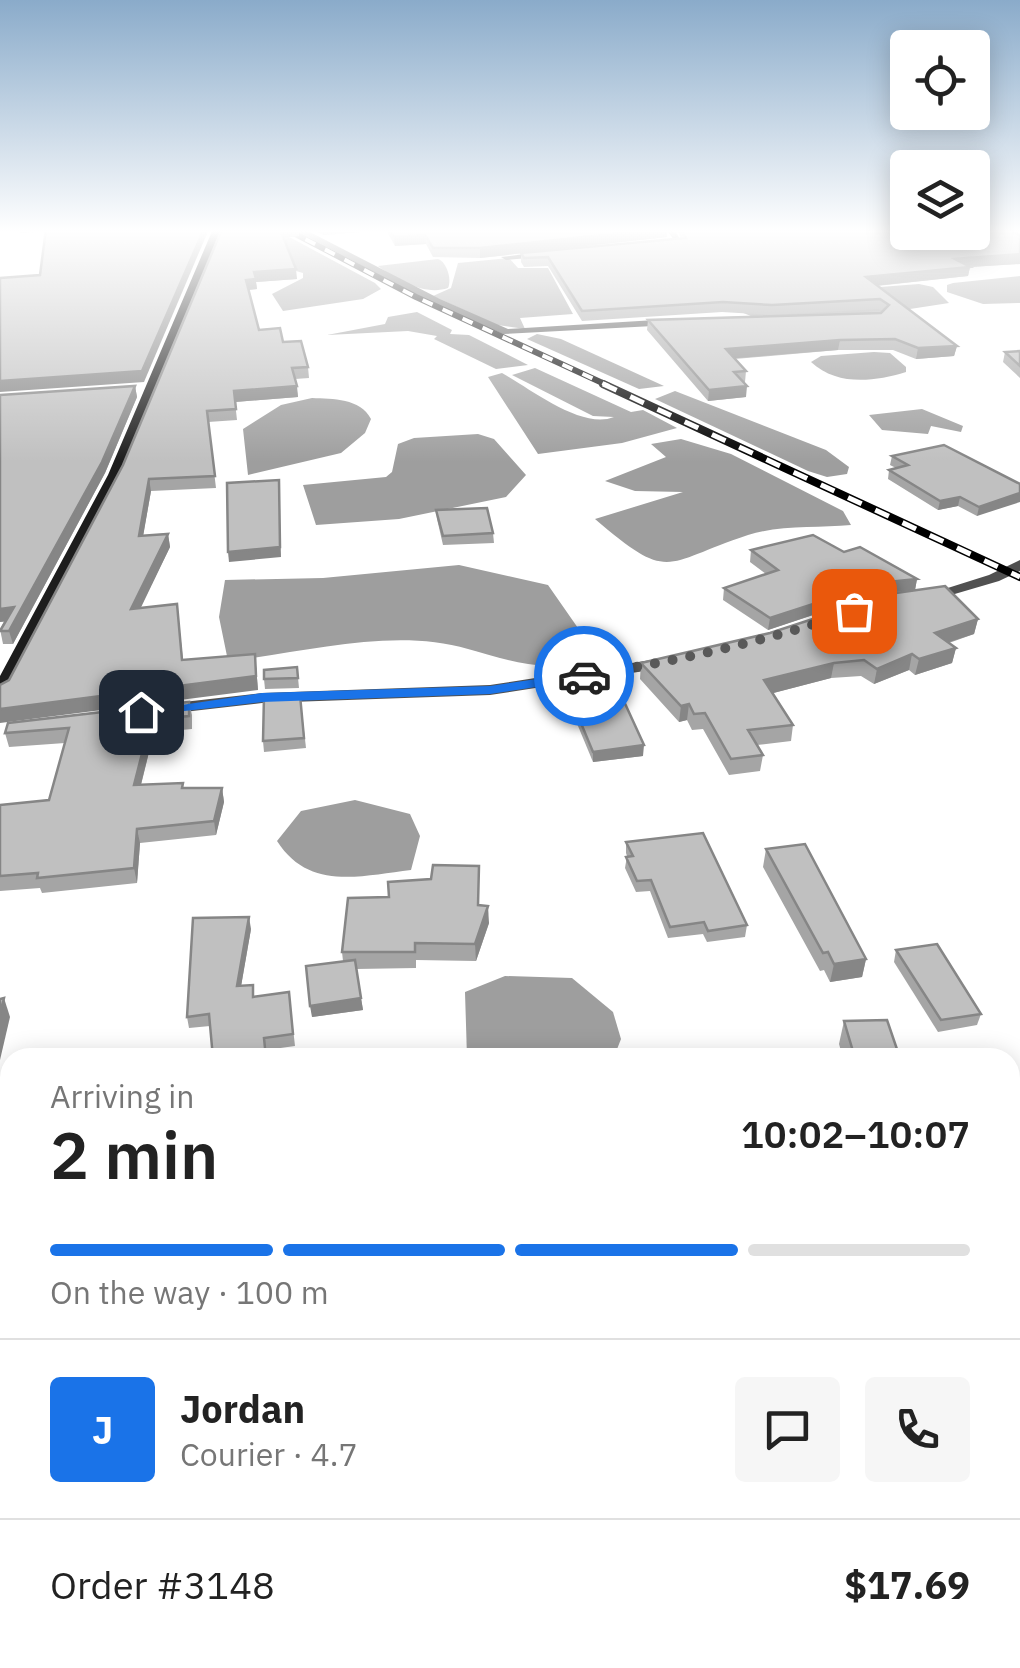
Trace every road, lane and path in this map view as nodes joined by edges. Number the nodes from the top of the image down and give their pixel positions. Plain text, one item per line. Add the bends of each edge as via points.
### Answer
1 (185, 307) edge
2 (450, 307) edge
3 (688, 321) edge
4 (1020, 565) edge
5 (910, 599) edge
6 (676, 662) edge
7 (0, 692) edge
8 (141, 712) edge

1 - 7 main road via 115,475
2 - 3 street via 508,332
4 - 5 street
6 - 8 street via 490,690 262,698

